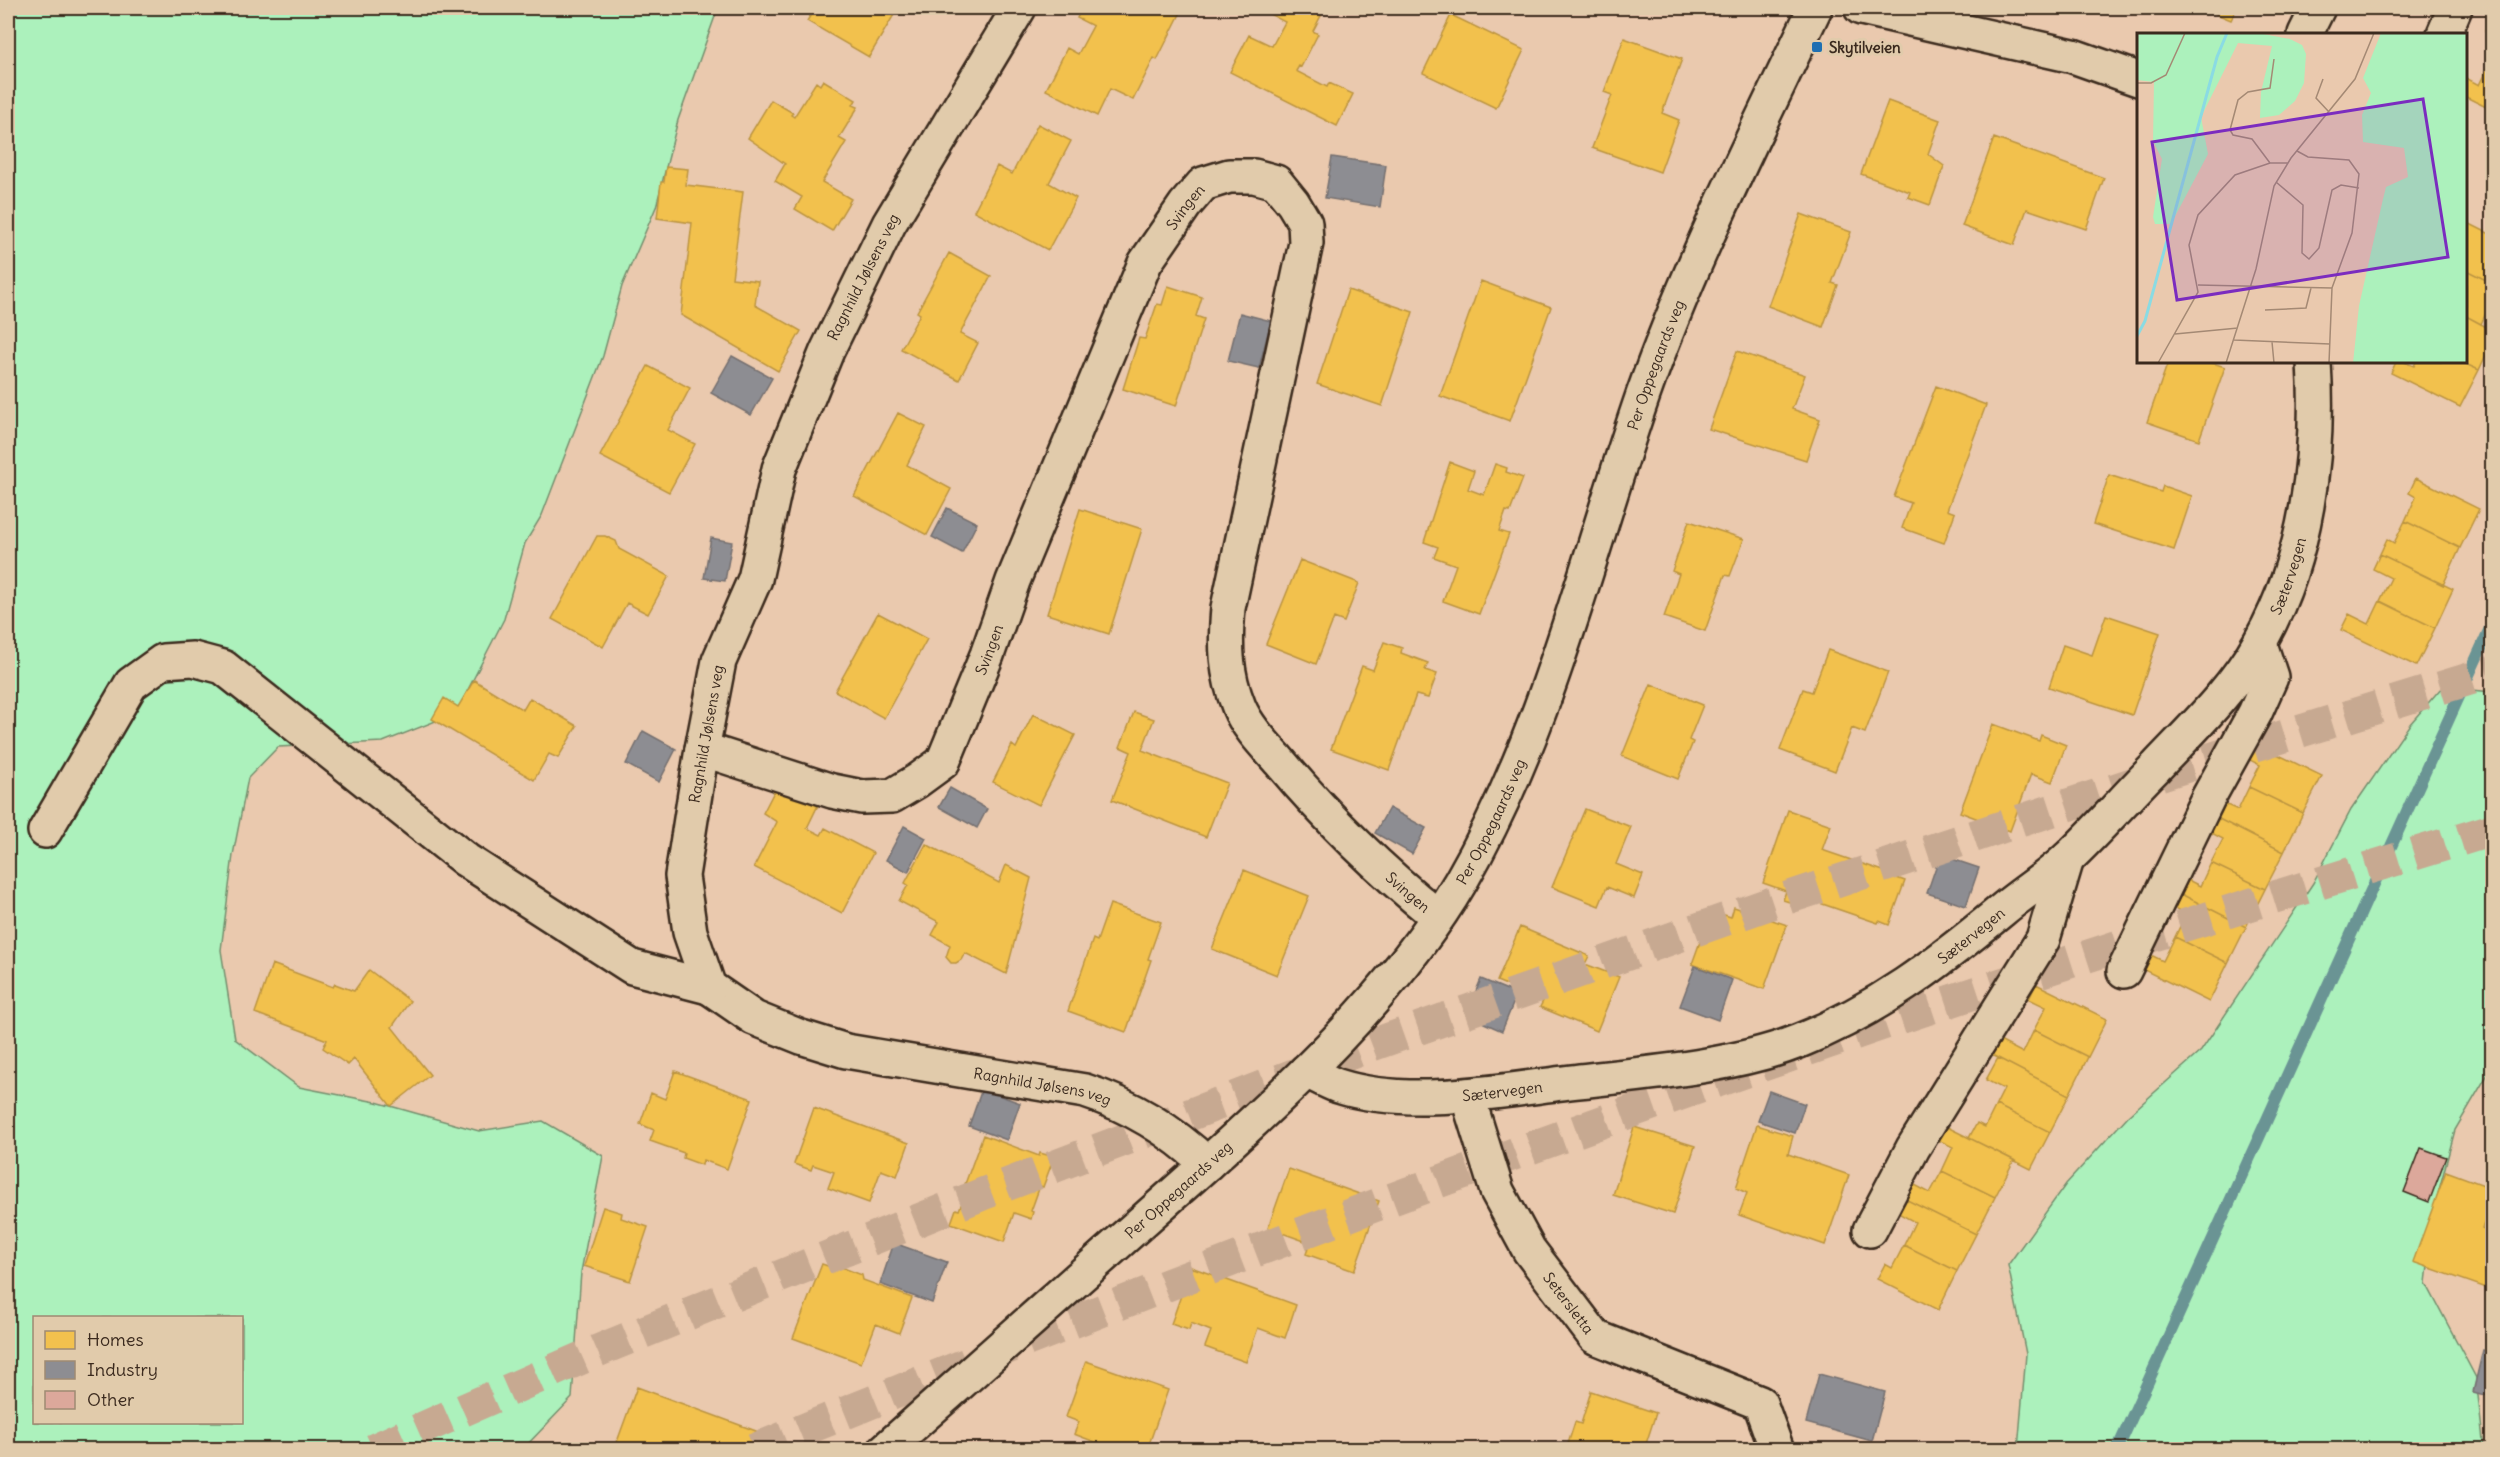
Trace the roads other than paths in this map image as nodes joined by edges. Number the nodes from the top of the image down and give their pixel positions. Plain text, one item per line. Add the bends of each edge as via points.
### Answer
1 (1019, 8) edge
2 (1815, 8) edge
3 (1861, 8) edge
4 (2318, 8) edge
5 (2455, 8) edge
6 (2306, 33) edge
7 (2444, 33) edge
8 (2137, 78) edge
9 (2314, 363) edge
10 (2259, 644) junction
11 (702, 749) junction
12 (45, 831) dead end
13 (2067, 859) junction
14 (1437, 916) junction
15 (2124, 971) dead end
16 (709, 987) junction
17 (1306, 1071) junction
18 (1467, 1095) junction
19 (1207, 1164) junction
20 (1870, 1230) dead end
21 (885, 1449) edge
22 (1777, 1449) edge

1 - 11 street, Ragnhild Jølsens veg via 889,224 827,351 779,469 755,579 719,661
2 - 14 street, Per Oppegaards veg via 1741,163 1670,326 1518,763 1473,857
3 - 8 street via 2073,56
4 - 6 street
5 - 7 street
9 - 10 street, Sætervegen via 2312,475 2291,576
10 - 13 street, Sætervegen via 2185,737
10 - 15 street via 2271,677
11 - 14 street, Svingen via 862,797 892,796 943,762 1013,580 1144,263 1203,184 1229,176 1254,176 1276,182 1293,203 1305,223 1306,243 1228,608 1228,671 1240,709 1291,776 1338,827
11 - 16 street, Ragnhild Jølsens veg via 682,876 690,932
12 - 16 street via 130,684 163,661 193,659 223,668 466,860 632,967
13 - 18 street, Sætervegen via 1943,960 1845,1021 1797,1042 1748,1056 1689,1066
13 - 20 street via 2043,939 1912,1148
14 - 17 street, Per Oppegaards veg via 1375,996
16 - 19 street, Ragnhild Jølsens veg via 754,1018 846,1051 1085,1091 1114,1101 1168,1130
17 - 18 street, Sætervegen via 1337,1086 1362,1092
17 - 19 street, Per Oppegaards veg
18 - 22 street, Setersletta via 1497,1191 1529,1250 1595,1337 1760,1403
19 - 21 street, Per Oppegaards veg

